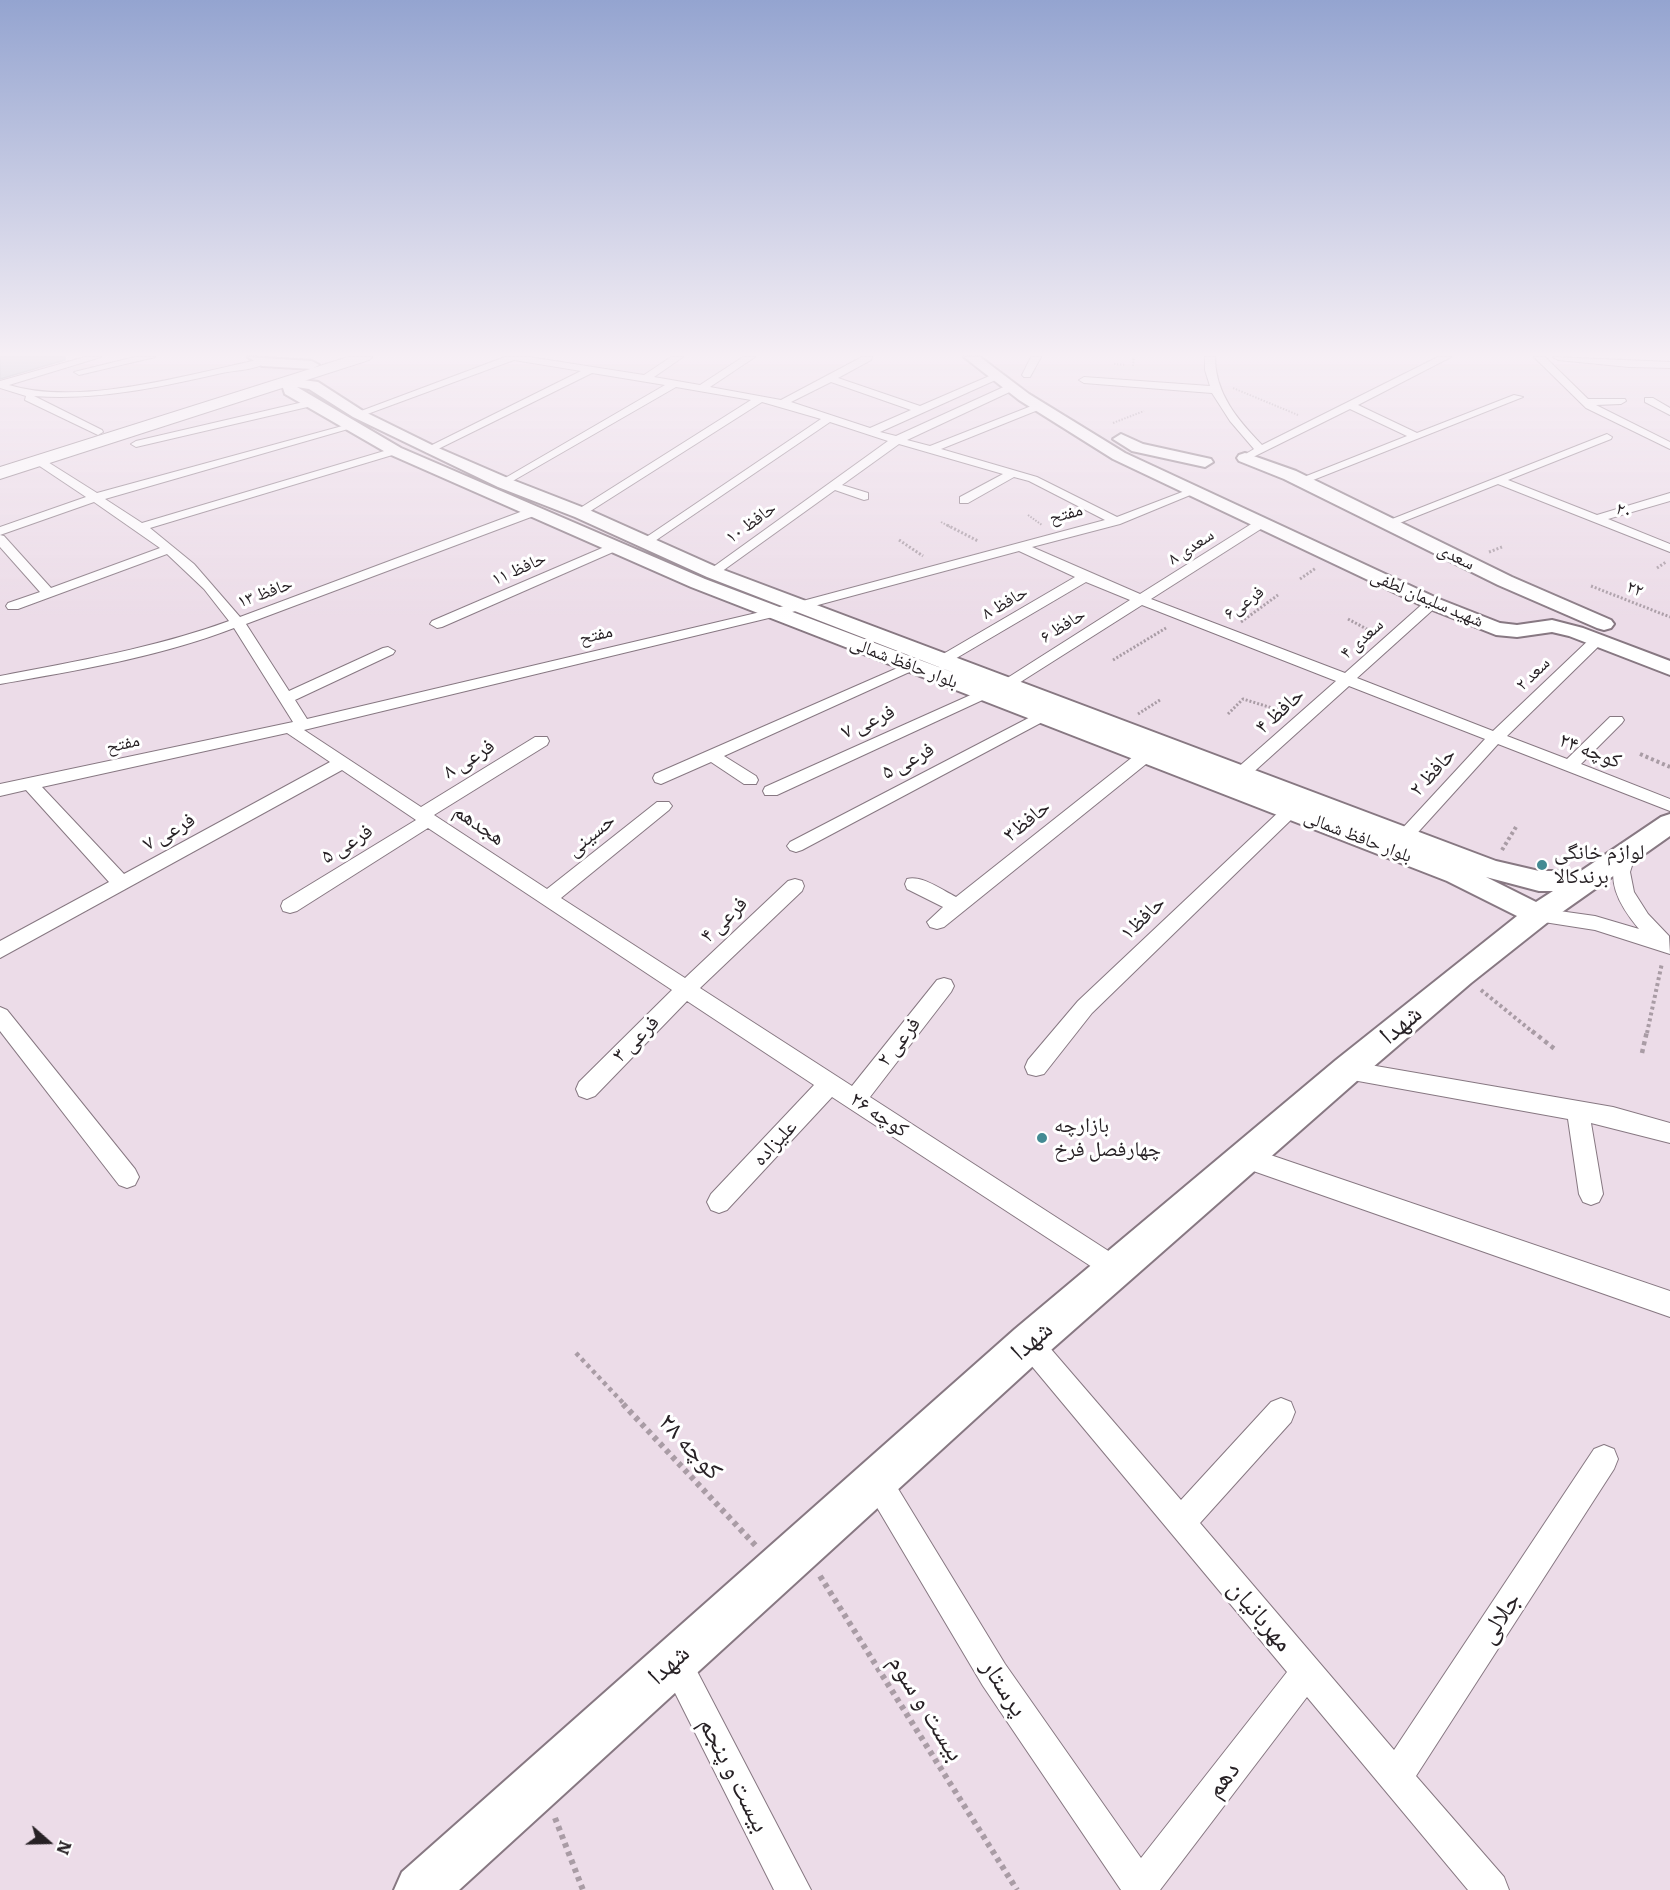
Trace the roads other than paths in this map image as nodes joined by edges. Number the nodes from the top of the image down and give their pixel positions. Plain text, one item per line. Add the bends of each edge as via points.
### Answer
1 (56, 445) edge
2 (89, 445) edge
3 (270, 445) edge
4 (387, 445) edge
5 (418, 445) edge
6 (440, 445) edge
7 (569, 445) edge
8 (687, 445) edge
9 (789, 445) edge
10 (890, 445) edge
11 (917, 445) edge
12 (941, 445) edge
13 (1102, 445) edge
14 (1133, 445) edge
15 (1247, 445) edge
16 (1271, 445) edge
17 (1394, 445) edge
18 (1586, 445) edge
19 (1138, 448) junction
20 (932, 449) junction
21 (430, 450) junction
22 (395, 451) junction
23 (1252, 454) junction
24 (1119, 456) junction
25 (39, 461) junction
26 (1205, 462) junction
27 (0, 463) edge
28 (0, 473) edge
29 (1013, 473) junction
30 (1297, 478) junction
31 (1258, 479) dead end
32 (1498, 480) junction
33 (504, 483) junction
34 (833, 486) junction
35 (1194, 491) junction
36 (1239, 492) dead end
37 (864, 496) dead end
38 (1670, 497) edge
39 (94, 498) junction
40 (964, 500) dead end
41 (535, 511) junction
42 (580, 513) junction
43 (1595, 519) junction
44 (1116, 521) junction
45 (1260, 524) junction
46 (1388, 524) junction
47 (138, 528) junction
48 (0, 531) edge
49 (0, 539) edge
50 (645, 543) junction
51 (616, 546) junction
52 (1021, 547) junction
53 (1670, 548) edge
54 (169, 549) junction
55 (714, 573) junction
56 (1086, 577) junction
57 (48, 593) junction
58 (1141, 600) junction
59 (1432, 603) junction
60 (13, 606) dead end
61 (797, 606) junction
62 (772, 613) junction
63 (238, 622) junction
64 (437, 624) dead end
65 (1598, 639) junction
66 (388, 651) dead end
67 (1670, 651) edge
68 (943, 660) junction
69 (910, 666) junction
70 (1670, 669) edge
71 (0, 680) edge
72 (1346, 680) junction
73 (1006, 684) junction
74 (984, 694) junction
75 (286, 698) junction
76 (1041, 716) junction
77 (1616, 720) dead end
78 (296, 726) junction
79 (1495, 738) junction
80 (541, 741) dead end
81 (711, 755) junction
82 (1145, 756) junction
83 (342, 763) junction
84 (1568, 767) junction
85 (1241, 774) junction
86 (661, 778) dead end
87 (750, 780) dead end
88 (30, 784) junction
89 (0, 790) edge
90 (771, 791) dead end
91 (1670, 805) edge
92 (663, 806) dead end
93 (1290, 811) junction
94 (424, 817) junction
95 (1670, 823) edge
96 (1405, 836) junction
97 (796, 846) dead end
98 (1627, 853) junction
99 (1586, 881) junction
100 (121, 883) junction
101 (914, 884) dead end
102 (795, 885) dead end
103 (548, 899) junction
104 (290, 906) dead end
105 (957, 906) junction
106 (1538, 915) junction
107 (937, 922) dead end
108 (8, 945) edge
109 (1668, 945) edge
110 (643, 961) joint
111 (944, 986) dead end
112 (686, 989) junction
113 (0, 1016) edge
114 (1036, 1067) dead end
115 (1347, 1070) junction
116 (830, 1083) junction
117 (587, 1089) dead end
118 (855, 1099) junction
119 (1578, 1112) junction
120 (1670, 1133) edge
121 (1247, 1158) junction
122 (127, 1177) dead end
123 (1591, 1194) dead end
124 (719, 1202) dead end
125 (1115, 1270) junction
126 (1670, 1304) edge
127 (1029, 1343) junction
128 (1281, 1412) dead end
129 (1604, 1459) dead end
130 (876, 1479) junction
131 (1181, 1522) junction
132 (674, 1660) junction
133 (1307, 1672) junction
134 (1396, 1777) junction
135 (1141, 1888) edge
136 (420, 1890) edge
137 (793, 1890) edge
138 (1491, 1890) edge

1 - 27 main road
2 - 25 main road
3 - 39 street
4 - 22 street, بلوار حافظ شمالی
5 - 21 street, بلوار حافظ شمالی
6 - 21 street
7 - 33 street
8 - 42 street
9 - 50 street
10 - 34 street, حافظ ۱۰
11 - 20 street
12 - 20 street
13 - 24 street
14 - 19 street
15 - 23 street
16 - 23 street
17 - 30 street
18 - 32 street
19 - 24 street
19 - 26 street
20 - 29 street
21 - 33 street, بلوار حافظ شمالی
22 - 41 street, بلوار حافظ شمالی
22 - 47 street
23 - 26 street
23 - 30 street, سعدی
23 - 31 street via 1260,468
24 - 35 street
25 - 28 main road
25 - 39 street
26 - 35 street via 1183,480
29 - 40 street
29 - 44 street via 1064,493
30 - 46 street, سعدی
32 - 43 street, ۲۰
32 - 46 street
33 - 42 street, بلوار حافظ شمالی
34 - 37 street
34 - 55 street, حافظ ۱۰
35 - 36 street
35 - 44 street, مفتح
35 - 45 street, شهید سلیمان لطفی
38 - 43 street
39 - 47 street
39 - 48 street
41 - 51 street, بلوار حافظ شمالی
41 - 63 street, حافظ ۱۳
42 - 50 street, بلوار حافظ شمالی
43 - 53 street, ۲۰
44 - 52 street, مفتح
45 - 58 street, سعدی ۸
45 - 59 street, شهید سلیمان لطفی
46 - 67 street, سعدی via 1504,581
47 - 54 street
49 - 57 street
50 - 55 street, بلوار حافظ شمالی
51 - 62 street, بلوار حافظ شمالی
51 - 64 street, حافظ ۱۱
52 - 56 street, کوچه ۲۴
52 - 61 street, مفتح
54 - 57 street
54 - 63 street via 212,590
55 - 61 street, بلوار حافظ شمالی
56 - 58 street, کوچه ۲۴
56 - 68 street, حافظ ۸
57 - 60 street
58 - 72 street, کوچه ۲۴
58 - 73 street, حافظ ۶
59 - 65 street, شهید سلیمان لطفی via 1496,629 1517,631 1552,626
59 - 72 street, سعدی ۴
61 - 62 street, مفتح
61 - 68 street, بلوار حافظ شمالی
62 - 69 street, بلوار حافظ شمالی
62 - 78 street, مفتح
63 - 71 street, حافظ ۱۳ via 105,661
63 - 75 street
65 - 70 street, شهید سلیمان لطفی
65 - 79 street, سعد ۲
66 - 75 street
68 - 73 street, بلوار حافظ شمالی
69 - 74 street, بلوار حافظ شمالی
69 - 81 street
72 - 79 street, کوچه ۲۴
72 - 85 street, حافظ ۴
73 - 85 street, بلوار حافظ شمالی
74 - 76 street, بلوار حافظ شمالی
74 - 90 street, فرعی ۷
75 - 78 street
76 - 82 street, بلوار حافظ شمالی
76 - 97 street, فرعی ۵
77 - 84 street
78 - 83 street, هجدهم
78 - 88 street, مفتح
79 - 84 street, کوچه ۲۴
79 - 96 street, حافظ ۲
80 - 94 street, فرعی ۸
81 - 86 street
81 - 87 street
82 - 93 street, بلوار حافظ شمالی
82 - 105 street, حافظ۳
83 - 94 street, هجدهم
83 - 100 street, فرعی ۷
84 - 91 street, کوچه ۲۴
85 - 96 street, بلوار حافظ شمالی
88 - 89 street, مفتح
88 - 100 street
92 - 103 street, حسینی
93 - 106 street, بلوار حافظ شمالی via 1456,874
93 - 114 street, حافظ۱ via 1084,1007
94 - 103 street, هجدهم
94 - 104 street, فرعی ۵
95 - 98 street, شهدا
96 - 99 street, بلوار حافظ شمالی via 1491,869 1539,881
98 - 99 street, شهدا
98 - 109 street via 1621,872 1625,894 1641,919
99 - 106 street, شهدا
100 - 108 street, فرعی ۷
101 - 105 street
102 - 112 street, فرعی ۴
103 - 110 street, هجدهم
105 - 107 street, حافظ۳
106 - 109 street via 1595,923
106 - 115 street, شهدا
110 - 112 street, کوچه ۲۶
111 - 118 street, فرعی ۲
112 - 116 street, کوچه ۲۶
112 - 117 street, فرعی ۳
113 - 122 street
115 - 119 street
115 - 121 street, شهدا
116 - 118 street, کوچه ۲۶
116 - 124 street, علیزاده
118 - 125 street, کوچه ۲۶
119 - 120 street
119 - 123 street
121 - 125 street, شهدا
121 - 126 street
125 - 127 street, شهدا
127 - 130 street, شهدا
127 - 131 street, مهربانیان
128 - 131 street
129 - 134 street, جلالی
130 - 132 street, شهدا
130 - 135 street, پرستار via 994,1675
131 - 133 street, مهربانیان
132 - 136 street, شهدا
132 - 137 street, بیست و پنجم
133 - 134 street, مهربانیان
133 - 135 street, دهم
134 - 138 street, مهربانیان

